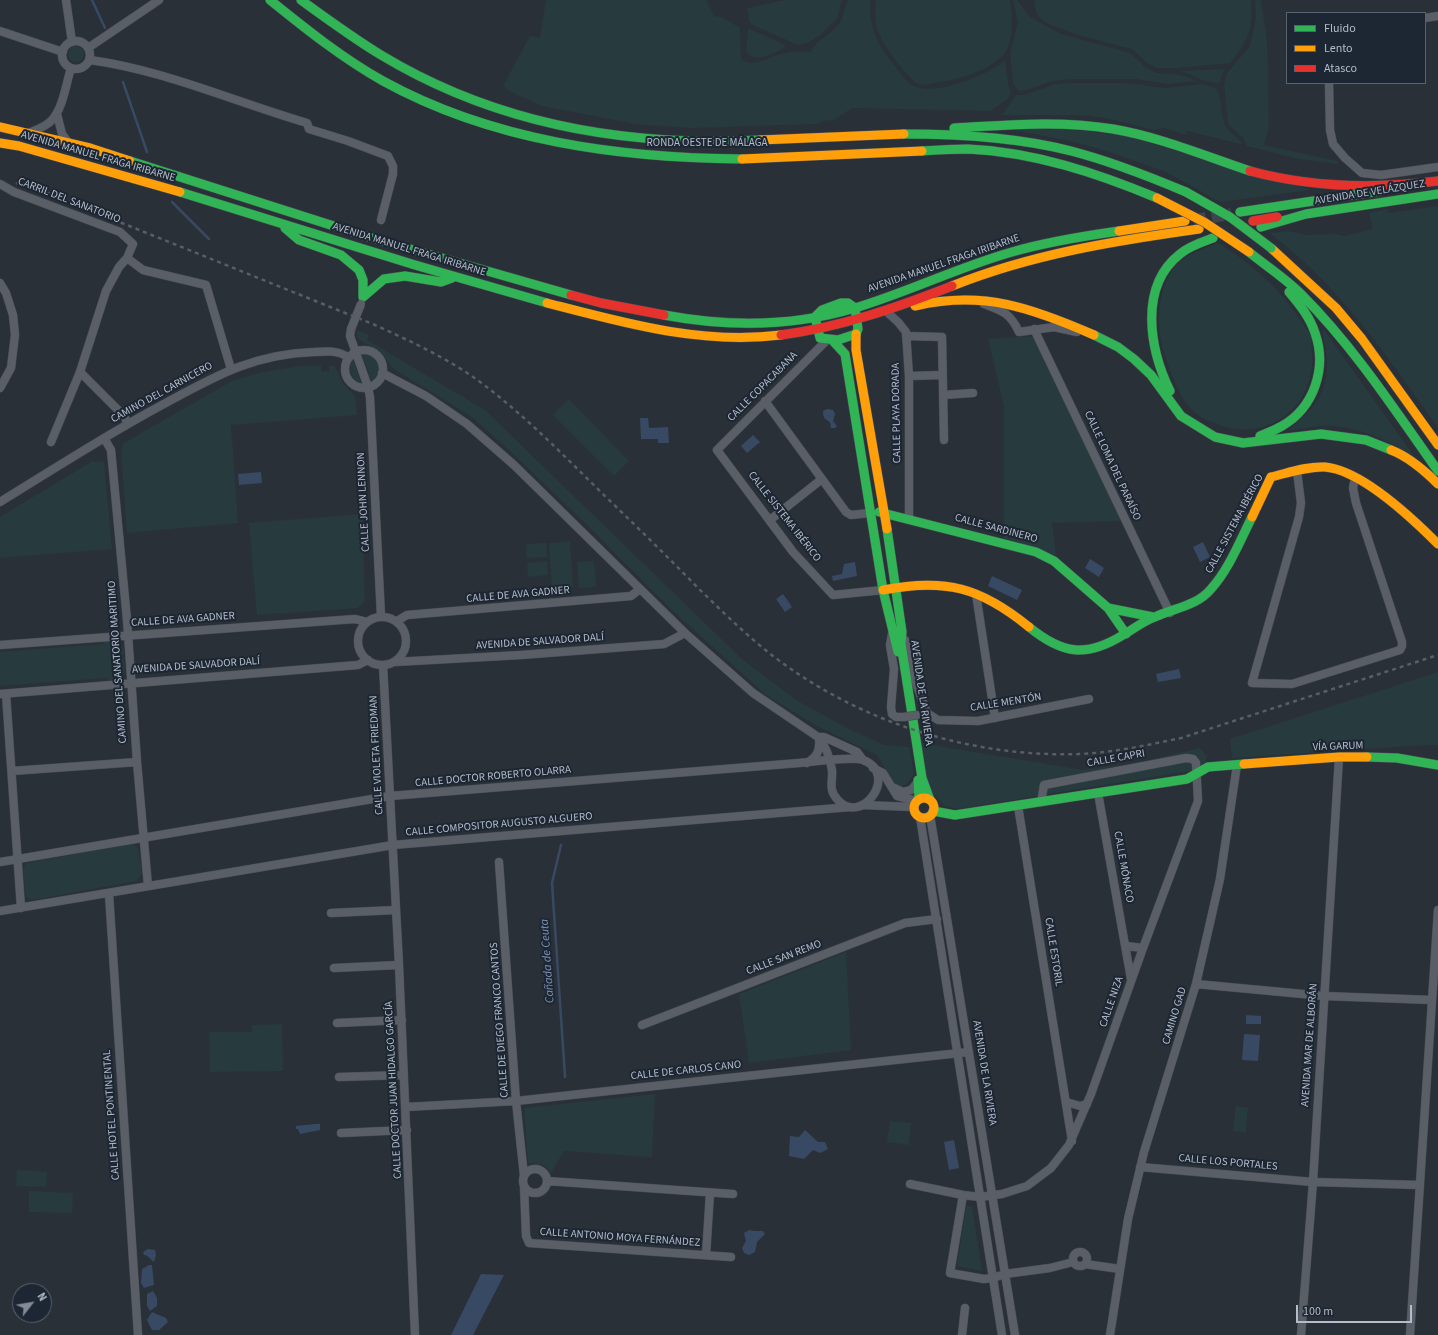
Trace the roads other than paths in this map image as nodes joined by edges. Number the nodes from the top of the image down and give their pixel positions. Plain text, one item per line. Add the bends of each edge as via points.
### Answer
1 (66, 0) edge
2 (159, 0) edge
3 (270, 0) edge
4 (301, 0) edge
5 (1438, 16) edge
6 (1426, 18) edge
7 (0, 31) edge
8 (72, 42) junction
9 (88, 48) junction
10 (63, 52) junction
11 (90, 60) junction
12 (71, 68) junction
13 (1329, 84) edge
14 (57, 114) junction
15 (0, 127) edge
16 (29, 133) junction
17 (908, 134) junction
18 (68, 142) junction
19 (0, 143) edge
20 (1438, 167) edge
21 (1438, 181) edge
22 (0, 184) edge
23 (1404, 186) junction
24 (1438, 194) edge
25 (1240, 212) tunnel mouth
26 (380, 220) dead end
27 (1185, 221) tunnel mouth
28 (279, 224) junction
29 (1257, 224) dead end
30 (1199, 229) tunnel mouth
31 (1213, 238) dead end
32 (127, 258) junction
33 (1260, 261) junction
34 (359, 270) junction
35 (453, 277) junction
36 (384, 279) junction
37 (0, 283) edge
38 (973, 299) junction
39 (362, 301) junction
40 (851, 305) junction
41 (819, 313) junction
42 (889, 314) junction
43 (873, 315) junction
44 (858, 320) junction
45 (1034, 329) junction
46 (856, 334) junction
47 (1094, 335) junction
48 (906, 336) junction
49 (824, 337) junction
50 (842, 350) junction
51 (856, 350) junction
52 (356, 352) junction
53 (349, 358) junction
54 (231, 369) junction
55 (80, 372) junction
56 (382, 373) junction
57 (942, 375) junction
58 (909, 376) junction
59 (368, 387) junction
60 (0, 388) edge
61 (973, 393) dead end
62 (943, 395) junction
63 (765, 400) junction
64 (1191, 423) junction
65 (128, 424) junction
66 (104, 438) junction
67 (944, 440) dead end
68 (1233, 440) junction
69 (52, 442) dead end
70 (1438, 445) edge
71 (716, 450) joint
72 (1297, 471) junction
73 (1438, 471) edge
74 (1355, 478) junction
75 (822, 479) junction
76 (1438, 484) edge
77 (0, 502) edge
78 (870, 513) junction
79 (885, 514) junction
80 (909, 519) junction
81 (770, 520) junction
82 (1438, 544) edge
83 (895, 588) junction
84 (640, 589) junction
85 (883, 590) junction
86 (976, 594) junction
87 (1108, 608) junction
88 (1170, 613) junction
89 (381, 616) junction
90 (1153, 617) junction
91 (397, 621) junction
92 (367, 622) junction
93 (902, 632) junction
94 (685, 633) junction
95 (892, 634) junction
96 (1126, 634) junction
97 (128, 635) junction
98 (0, 645) edge
99 (368, 660) junction
100 (395, 662) junction
101 (383, 665) junction
102 (132, 682) junction
103 (3, 694) edge
104 (1089, 699) dead end
105 (927, 713) junction
106 (995, 718) junction
107 (818, 737) junction
108 (1339, 757) junction
109 (847, 759) junction
110 (863, 760) junction
111 (830, 761) junction
112 (137, 762) junction
113 (807, 763) junction
114 (1238, 765) junction
115 (1438, 765) edge
116 (873, 768) junction
117 (12, 771) junction
118 (832, 773) junction
119 (1196, 774) junction
120 (918, 782) junction
121 (890, 784) junction
122 (1098, 792) junction
123 (390, 796) junction
124 (930, 800) junction
125 (917, 802) junction
126 (1041, 802) junction
127 (859, 806) junction
128 (1018, 806) junction
129 (932, 813) junction
130 (920, 816) junction
131 (143, 839) junction
132 (393, 844) junction
133 (18, 859) junction
134 (0, 862) edge
135 (499, 862) dead end
136 (148, 886) junction
137 (109, 894) junction
138 (21, 908) junction
139 (396, 910) junction
140 (1438, 910) edge
141 (0, 911) edge
142 (331, 913) dead end
143 (937, 919) junction
144 (1126, 946) junction
145 (1143, 948) junction
146 (399, 965) junction
147 (334, 968) dead end
148 (1131, 981) junction
149 (1196, 984) junction
150 (1324, 996) junction
151 (1432, 1000) junction
152 (402, 1020) junction
153 (337, 1023) dead end
154 (642, 1025) dead end
155 (969, 1052) junction
156 (959, 1053) junction
157 (404, 1075) junction
158 (339, 1077) dead end
159 (516, 1101) junction
160 (1066, 1102) junction
161 (1087, 1104) junction
162 (406, 1107) junction
163 (407, 1130) junction
164 (341, 1133) dead end
165 (1072, 1141) junction
166 (1140, 1167) junction
167 (524, 1176) junction
168 (547, 1181) junction
169 (1313, 1182) junction
170 (910, 1184) dead end
171 (1420, 1185) junction
172 (524, 1186) junction
173 (710, 1193) junction
174 (733, 1194) dead end
175 (962, 1196) junction
176 (992, 1196) junction
177 (980, 1197) junction
178 (706, 1255) junction
179 (731, 1257) dead end
180 (1073, 1262) junction
181 (1085, 1264) junction
182 (1120, 1270) junction
183 (1005, 1274) junction
184 (993, 1278) junction
185 (965, 1308) dead end
186 (138, 1335) edge
187 (415, 1335) edge
188 (962, 1335) edge
189 (1002, 1335) edge
190 (1015, 1335) edge
191 (1110, 1335) edge
192 (1301, 1335) edge
193 (1410, 1335) edge

1 - 8 street
2 - 9 street
3 - 33 main road, RONDA OESTE DE MÁLAGA, bridge via 326,44 399,90 460,116 527,137 591,150 654,157 742,158 976,150 1048,160 1104,176 1157,198 1216,228
4 - 17 main road, RONDA OESTE DE MÁLAGA via 337,28 410,73 460,96 523,118 590,132 654,140 701,142
5 - 6 street
7 - 10 street
8 - 9 street via 82,42
8 - 10 street
9 - 11 street
10 - 12 street via 64,62
11 - 12 street via 81,69
11 - 26 street via 118,63 246,103 307,123 309,129 388,156 393,166 393,174
12 - 14 street
13 - 20 street, AVENIDA DE VELÁZQUEZ via 1330,130 1334,144 1362,173 1381,175
14 - 16 street via 46,125
14 - 18 street via 62,134
15 - 16 main road, AVENIDA MANUEL FRAGA IRIBARNE
16 - 18 main road, AVENIDA MANUEL FRAGA IRIBARNE
17 - 23 main road via 925,129 1030,124 1091,126 1139,135 1241,168 1298,182 1352,187
17 - 70 main road, bridge via 1007,139 1054,147 1141,173 1186,192 1232,217 1271,248 1341,313 1367,345
18 - 41 main road, AVENIDA MANUEL FRAGA IRIBARNE via 364,236 602,303 700,322 724,324 760,324 801,319
19 - 28 main road, AVENIDA MANUEL FRAGA IRIBARNE via 20,146 244,211
21 - 23 main road, AVENIDA DE VELÁZQUEZ
22 - 32 street, CARRIL DEL SANATORIO via 14,192 120,232 133,244
23 - 25 main road
24 - 29 main road, AVENIDA DE VELÁZQUEZ
27 - 40 main road, AVENIDA MANUEL FRAGA IRIBARNE via 1103,233 1012,252
28 - 34 main road via 299,240 341,255
28 - 35 main road, AVENIDA MANUEL FRAGA IRIBARNE
30 - 43 main road, AVENIDA MANUEL FRAGA IRIBARNE via 1052,253 1014,263 981,273
31 - 64 main road via 1176,256 1159,280 1151,308 1154,346 1160,369 1167,387
32 - 54 street via 143,270 206,285
32 - 55 street, CARRIL DEL SANATORIO via 106,291
33 - 68 main road via 1291,295 1313,327 1319,342 1320,374 1308,402 1288,424 1260,436
33 - 73 main road via 1300,293 1342,338
34 - 36 main road via 373,279
34 - 39 main road via 363,280
35 - 36 main road via 441,282 405,276
35 - 49 main road, AVENIDA MANUEL FRAGA IRIBARNE via 667,332 721,339 762,337 800,331
36 - 39 main road
37 - 60 street via 13,315 15,335 11,368
38 - 42 main road via 928,302
38 - 45 street via 1013,318 1019,332
38 - 47 main road via 1003,302 1030,309
39 - 52 street, bridge via 350,336
40 - 41 main road, AVENIDA MANUEL FRAGA IRIBARNE
40 - 44 main road
41 - 49 main road
42 - 43 main road
42 - 48 street, CALLE PLAYA DORADA via 906,332
43 - 44 main road, AVENIDA MANUEL FRAGA IRIBARNE
44 - 46 main road, AVENIDA DE LA RIVIERA
44 - 49 main road, AVENIDA MANUEL FRAGA IRIBARNE
45 - 47 street via 1054,327
45 - 88 street, CALLE LOMA DEL PARAÍSO
46 - 49 main road via 849,338
46 - 51 main road, AVENIDA DE LA RIVIERA
47 - 64 main road via 1118,347 1134,359 1151,375 1182,416
48 - 57 street via 942,337
48 - 58 street, CALLE PLAYA DORADA
49 - 50 main road
49 - 63 street, CALLE COPACABANA
50 - 51 main road via 848,345
50 - 78 main road, AVENIDA DE LA RIVIERA
51 - 79 main road, AVENIDA DE LA RIVIERA
52 - 53 street
52 - 56 street via 368,350 378,356 383,367
52 - 59 street
53 - 54 street, CAMINO DEL CARNICERO via 343,353 328,351 296,352 252,361
53 - 59 street via 346,368 348,379 357,386
54 - 65 street, CAMINO DEL CARNICERO
55 - 65 street via 124,416
55 - 69 street, CARRIL DEL SANATORIO
56 - 59 street via 377,382
56 - 84 street via 426,396 467,424 514,465
57 - 58 street
57 - 62 street
58 - 80 street, CALLE PLAYA DORADA
59 - 89 street, CALLE JOHN LENNON
61 - 62 street
62 - 67 street
63 - 71 street, CALLE COPACABANA
63 - 75 street
64 - 68 main road via 1215,436
65 - 66 street, CAMINO DEL CARNICERO
66 - 77 street, CAMINO DEL CARNICERO
66 - 97 street, CAMINO DEL SANATORIO MARITIMO via 111,450
68 - 76 main road via 1243,443 1321,434 1366,440 1401,454
71 - 81 street, CALLE SISTEMA IBÉRICO
72 - 74 main road, CALLE SISTEMA IBÉRICO via 1331,468
72 - 74 street via 1300,517 1252,683 1292,684 1400,650 1402,642 1356,503 1353,488
72 - 88 main road, CALLE SISTEMA IBÉRICO via 1271,477 1220,579 1204,597
74 - 82 main road, CALLE SISTEMA IBÉRICO via 1384,498
75 - 78 street via 846,512 851,515
75 - 81 street
78 - 79 main road
78 - 85 main road, AVENIDA DE LA RIVIERA
79 - 80 main road, CALLE SARDINERO
79 - 83 main road, AVENIDA DE LA RIVIERA
80 - 87 main road, CALLE SARDINERO via 1036,552 1054,561
81 - 85 street, CALLE SISTEMA IBÉRICO via 793,552 832,595
83 - 85 main road
83 - 86 main road, CALLE SISTEMA IBÉRICO via 931,584 956,587
83 - 93 main road, AVENIDA DE LA RIVIERA
84 - 91 street, CALLE DE AVA GADNER via 631,596 407,615
84 - 94 street
85 - 95 main road, AVENIDA DE LA RIVIERA
86 - 96 main road, CALLE SISTEMA IBÉRICO via 992,600 1043,638 1062,648 1078,652 1096,650
86 - 106 street
87 - 90 main road, CALLE SARDINERO
87 - 96 main road, CALLE SARDINERO
88 - 90 main road, CALLE SISTEMA IBÉRICO
89 - 91 street
89 - 92 street
90 - 96 main road, CALLE SISTEMA IBÉRICO
91 - 100 street via 406,634 407,642 401,656
92 - 97 street, CALLE DE AVA GADNER via 348,620
92 - 99 street via 359,634 358,642 359,649
93 - 105 street via 913,675
93 - 124 main road, AVENIDA DE LA RIVIERA via 901,644 922,778
94 - 100 street, AVENIDA DE SALVADOR DALÍ via 664,644
94 - 107 street via 753,693
95 - 105 street, bridge via 892,714 904,717
95 - 120 main road, AVENIDA DE LA RIVIERA via 908,707
97 - 98 street, CALLE DE AVA GADNER
97 - 102 street, CAMINO DEL SANATORIO MARITIMO
99 - 101 street
99 - 102 street, AVENIDA DE SALVADOR DALÍ via 358,665
100 - 101 street
101 - 123 street, CALLE VIOLETA FRIEDMAN
102 - 103 street, AVENIDA DE SALVADOR DALÍ
102 - 112 street, CAMINO DEL SANATORIO MARITIMO
103 - 117 street
104 - 106 street, CALLE MENTÓN
105 - 106 street, CALLE MENTÓN via 938,720 978,721
107 - 110 street via 824,737 857,752
107 - 111 street via 824,744
107 - 113 street via 820,748 815,757
108 - 114 main road, VÍA GARUM
108 - 115 main road, VÍA GARUM via 1397,758
108 - 150 street, AVENIDA MAR DE ALBORÁN
109 - 110 street
109 - 111 street, CALLE DOCTOR ROBERTO OLARRA
109 - 118 street via 838,764
110 - 116 street
111 - 113 street, CALLE DOCTOR ROBERTO OLARRA
111 - 118 street
112 - 117 street
112 - 131 street, CAMINO DEL SANATORIO MARITIMO
113 - 123 street, CALLE DOCTOR ROBERTO OLARRA
114 - 119 main road via 1208,767
114 - 149 street, CAMINO GAD via 1220,879
116 - 121 street via 882,773
116 - 127 street via 878,783 876,792 872,799
117 - 133 street
118 - 127 street via 831,790 838,800 846,805
119 - 122 main road via 1187,779
119 - 126 street, CALLE CAPRI via 1193,759 1186,758 1044,786
119 - 145 street, CALLE NIZA via 1198,801
120 - 121 street via 911,790 903,792
120 - 125 main road, AVENIDA DE LA RIVIERA
121 - 125 street via 897,796
122 - 126 main road
122 - 144 street, CALLE MÓNACO
123 - 131 street, CALLE DOCTOR ROBERTO OLARRA
123 - 132 street, CALLE VIOLETA FRIEDMAN
124 - 125 main road via 925,798
124 - 129 main road via 933,805
125 - 127 street, CALLE COMPOSITOR AUGUSTO ALGUERO
125 - 130 main road via 915,812
126 - 128 main road
127 - 132 street, CALLE COMPOSITOR AUGUSTO ALGUERO
128 - 129 main road via 955,815
128 - 160 street, CALLE ESTORIL
129 - 130 main road via 926,817
129 - 155 street, AVENIDA DE LA RIVIERA
130 - 143 street, AVENIDA DE LA RIVIERA
131 - 133 street, CALLE DOCTOR ROBERTO OLARRA
131 - 136 street, CAMINO DEL SANATORIO MARITIMO
132 - 136 street, CALLE COMPOSITOR AUGUSTO ALGUERO
132 - 139 street, CALLE DOCTOR JUAN HIDALGO GARCÍA
133 - 134 street, CALLE DOCTOR ROBERTO OLARRA
133 - 138 street
135 - 159 street, CALLE DE DIEGO FRANCO CANTOS
136 - 137 street, CALLE COMPOSITOR AUGUSTO ALGUERO
137 - 138 street, CALLE COMPOSITOR AUGUSTO ALGUERO
137 - 186 street, CALLE HOTEL PONTINENTAL
138 - 141 street, CALLE COMPOSITOR AUGUSTO ALGUERO
139 - 142 street
139 - 146 street, CALLE DOCTOR JUAN HIDALGO GARCÍA
140 - 151 street
143 - 154 street, CALLE SAN REMO via 905,923
143 - 156 street, AVENIDA DE LA RIVIERA
144 - 145 street
144 - 148 street, CALLE MÓNACO
145 - 148 street, CALLE NIZA
146 - 147 street
146 - 152 street, CALLE DOCTOR JUAN HIDALGO GARCÍA
148 - 161 street, CALLE NIZA
149 - 150 street
149 - 166 street, CAMINO GAD
150 - 151 street
150 - 169 street, AVENIDA MAR DE ALBORÁN
151 - 171 street
152 - 153 street
152 - 157 street, CALLE DOCTOR JUAN HIDALGO GARCÍA
155 - 156 street, CALLE DE CARLOS CANO
155 - 176 street, AVENIDA DE LA RIVIERA
156 - 159 street, CALLE DE CARLOS CANO
156 - 177 street, AVENIDA DE LA RIVIERA
157 - 158 street
157 - 162 street, CALLE DOCTOR JUAN HIDALGO GARCÍA
159 - 162 street, CALLE DE CARLOS CANO
159 - 167 street, CALLE DE DIEGO FRANCO CANTOS
160 - 161 street via 1080,1106
160 - 165 street, CALLE ESTORIL
161 - 165 street, CALLE NIZA
162 - 163 street, CALLE DOCTOR JUAN HIDALGO GARCÍA
163 - 164 street
163 - 187 street, CALLE DOCTOR JUAN HIDALGO GARCÍA
165 - 176 street, CALLE NIZA via 1051,1168 1027,1186
166 - 169 street, CALLE LOS PORTALES
166 - 182 street, CAMINO GAD
167 - 168 street via 532,1169 539,1169 545,1174
167 - 172 street
168 - 172 street via 545,1188 539,1192 532,1192
168 - 173 street
169 - 171 street, CALLE LOS PORTALES
169 - 192 street, AVENIDA MAR DE ALBORÁN
170 - 175 street, CALLE NIZA
171 - 193 street
172 - 178 street, CALLE ANTONIO MOYA FERNÁNDEZ via 526,1236 530,1243
173 - 174 street
173 - 178 street, CALLE ANTONIO MOYA FERNÁNDEZ
175 - 177 street, CALLE NIZA
175 - 184 street via 950,1274
176 - 177 street, CALLE NIZA
176 - 183 street, AVENIDA DE LA RIVIERA
177 - 184 street, AVENIDA DE LA RIVIERA
178 - 179 street, CALLE ANTONIO MOYA FERNÁNDEZ
180 - 181 street via 1078,1266
180 - 181 street via 1073,1255 1081,1251 1087,1257
180 - 183 street
181 - 182 street
182 - 191 street, CAMINO GAD
183 - 184 street
183 - 190 street, AVENIDA DE LA RIVIERA
184 - 189 street, AVENIDA DE LA RIVIERA
185 - 188 street

